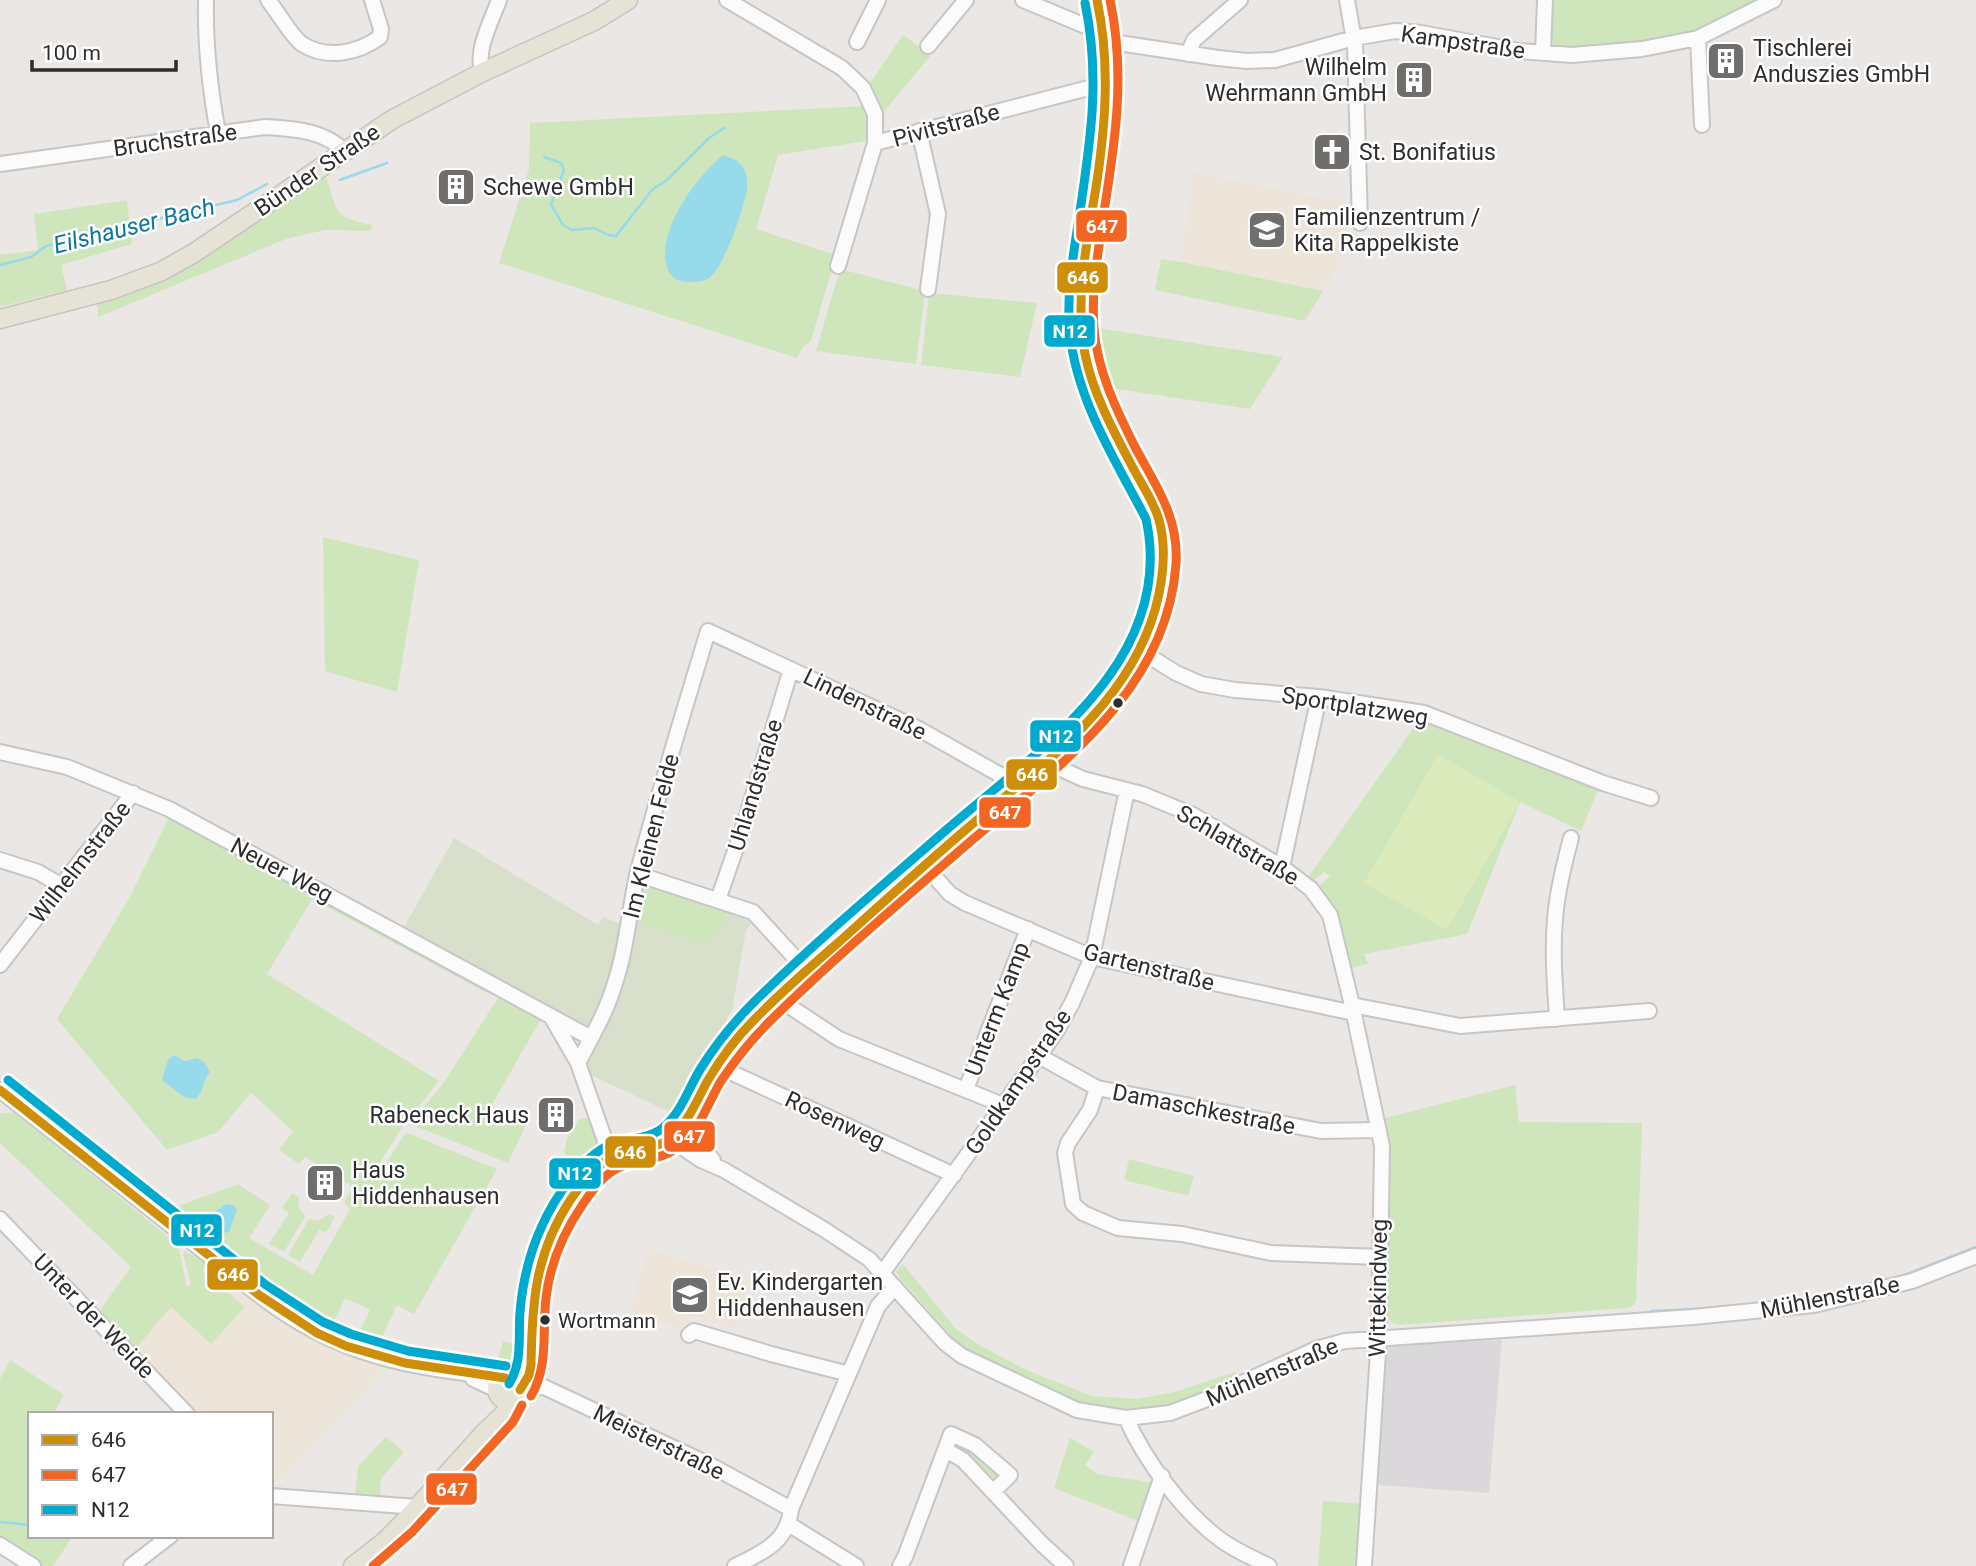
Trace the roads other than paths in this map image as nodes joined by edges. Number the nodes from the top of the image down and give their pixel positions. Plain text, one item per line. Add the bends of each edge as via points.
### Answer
1 (206, 0) edge
2 (268, 0) edge
3 (372, 0) edge
4 (499, 0) edge
5 (628, 0) edge
6 (727, 0) edge
7 (878, 0) edge
8 (966, 0) edge
9 (1023, 0) edge
10 (1097, 0) edge
11 (1240, 0) edge
12 (1347, 0) edge
13 (1545, 0) edge
14 (1774, 0) edge
15 (1104, 34) junction
16 (1354, 38) junction
17 (1698, 38) junction
18 (857, 42) dead end
19 (928, 46) dead end
20 (1543, 53) junction
21 (1188, 54) junction
22 (483, 72) junction
23 (1108, 83) junction
24 (1702, 125) dead end
25 (919, 131) junction
26 (218, 133) junction
27 (876, 143) junction
28 (345, 152) junction
29 (0, 164) edge
30 (1360, 223) dead end
31 (838, 266) dead end
32 (928, 289) dead end
33 (0, 319) edge
34 (708, 631) joint
35 (1138, 649) junction
36 (791, 669) junction
37 (1319, 697) junction
38 (0, 752) edge
39 (1049, 757) junction
40 (1018, 785) junction
41 (1127, 790) junction
42 (133, 793) junction
43 (1651, 798) dead end
44 (1571, 838) dead end
45 (0, 860) edge
46 (925, 865) junction
47 (1282, 867) junction
48 (637, 874) junction
49 (62, 886) junction
50 (718, 900) junction
51 (1028, 929) junction
52 (1092, 957) junction
53 (0, 965) edge
54 (807, 971) junction
55 (777, 998) junction
56 (1353, 1009) junction
57 (1649, 1011) dead end
58 (552, 1017) junction
59 (1557, 1019) junction
60 (591, 1038) junction
61 (1039, 1056) junction
62 (578, 1063) junction
63 (717, 1066) junction
64 (1097, 1088) junction
65 (966, 1089) junction
66 (0, 1090) edge
67 (1003, 1105) junction
68 (1378, 1130) junction
69 (675, 1133) junction
70 (611, 1158) junction
71 (954, 1175) junction
72 (0, 1219) edge
73 (1976, 1256) edge
74 (1379, 1257) junction
75 (883, 1272) junction
76 (895, 1287) junction
77 (689, 1335) dead end
78 (1378, 1337) junction
79 (849, 1374) junction
80 (510, 1389) junction
81 (185, 1412) edge
82 (1126, 1418) junction
83 (946, 1450) junction
84 (1162, 1476) junction
85 (994, 1491) junction
86 (273, 1496) edge
87 (417, 1507) junction
88 (791, 1509) junction
89 (790, 1525) junction
90 (167, 1538) edge
91 (0, 1545) edge
92 (33, 1566) edge
93 (131, 1566) edge
94 (353, 1566) edge
95 (735, 1566) edge
96 (856, 1566) edge
97 (900, 1566) edge
98 (1066, 1566) edge
99 (1131, 1566) edge
100 (1269, 1566) edge
101 (1364, 1566) edge

1 - 26 street via 210,88
2 - 3 street via 301,43 320,51 346,53 380,37
4 - 22 street via 482,50
5 - 22 main road, Bünder Straße via 594,21
6 - 27 street, Pivitstraße via 818,52 863,88 875,114
7 - 18 street
8 - 19 street
9 - 15 street, Kampstraße
10 - 15 main road
11 - 21 street via 1194,40
12 - 16 street
13 - 20 street
14 - 17 street, Kampstraße
15 - 21 street, Kampstraße
15 - 23 main road
16 - 20 street, Kampstraße via 1395,31 1421,33
16 - 21 street, Kampstraße via 1275,60
16 - 30 street
17 - 20 street, Kampstraße via 1642,49
17 - 24 street
22 - 28 main road, Bünder Straße via 393,119
23 - 25 street, Pivitstraße
23 - 35 main road via 1081,317 1096,389 1164,534 1162,580
25 - 27 street, Pivitstraße
25 - 32 street via 938,214
26 - 28 street, Bruchstraße via 265,127 297,129 322,136
26 - 29 street, Bruchstraße
27 - 31 street
28 - 33 main road, Bünder Straße via 162,271 111,290
34 - 36 street, Lindenstraße
34 - 48 street, Im Kleinen Felde
35 - 37 street, Sportplatzweg via 1200,684
35 - 39 main road via 1110,696
36 - 40 street, Lindenstraße via 919,729
36 - 50 street, Uhlandstraße
37 - 43 street, Sportplatzweg via 1424,713
37 - 47 street
38 - 42 street, Neuer Weg via 67,767
39 - 40 main road
39 - 41 street, Schlattstraße via 1059,768 1083,779
40 - 46 main road
41 - 47 street, Schlattstraße via 1193,815
41 - 52 street, Goldkampstraße
42 - 49 street, Wilhelmstraße
42 - 58 street, Neuer Weg
44 - 59 street via 1555,918
45 - 49 street via 38,872
46 - 51 street, Gartenstraße via 950,894
46 - 54 main road
47 - 56 street, Schlattstraße via 1311,889 1331,915
48 - 50 street
48 - 60 street, Im Kleinen Felde via 614,987
49 - 53 street, Wilhelmstraße
50 - 54 street via 753,912
51 - 52 street, Gartenstraße
51 - 65 street, Unterm Kamp
52 - 56 street, Gartenstraße
52 - 61 street, Goldkampstraße via 1072,1003
54 - 55 main road
55 - 63 main road
55 - 65 street via 839,1039
56 - 59 street via 1460,1026
56 - 68 street, Wittekindweg
57 - 59 street
58 - 60 street, Neuer Weg
58 - 62 street
60 - 62 street
61 - 64 street, Damaschkestraße
61 - 67 street, Goldkampstraße
62 - 70 street
63 - 69 main road
63 - 71 street, Rosenweg
64 - 68 street, Damaschkestraße via 1321,1131
64 - 74 street via 1065,1153 1073,1204 1083,1213 1118,1228 1182,1234 1271,1253
65 - 67 street
66 - 80 street, Meisterstraße via 285,1315 353,1350
67 - 71 street, Goldkampstraße
68 - 74 street, Wittekindweg via 1382,1146
69 - 70 main road
69 - 75 street, Mühlenstraße via 724,1170 825,1230
70 - 80 main road via 576,1193 547,1241 534,1283 531,1340 522,1370
71 - 75 street, Goldkampstraße
72 - 81 street, Unter der Weide
73 - 78 street, Mühlenstraße via 1912,1281 1814,1305
74 - 78 street, Wittekindweg
75 - 76 street, Mühlenstraße
76 - 79 street via 878,1306
76 - 82 street, Mühlenstraße via 962,1356 1065,1406
77 - 79 street via 694,1331
78 - 82 street, Mühlenstraße via 1316,1349 1170,1413
78 - 101 street, Wittekindweg
79 - 88 street
80 - 87 main road via 484,1433
80 - 88 street, Meisterstraße via 544,1387 710,1465
82 - 84 street
83 - 85 street
83 - 85 street via 951,1434 990,1456 1010,1475
83 - 97 street
84 - 99 street
84 - 100 street via 1194,1518 1223,1542
85 - 98 street
86 - 87 street
87 - 94 main road
88 - 89 street
89 - 95 street via 772,1545
89 - 96 street
90 - 93 street
91 - 92 street

